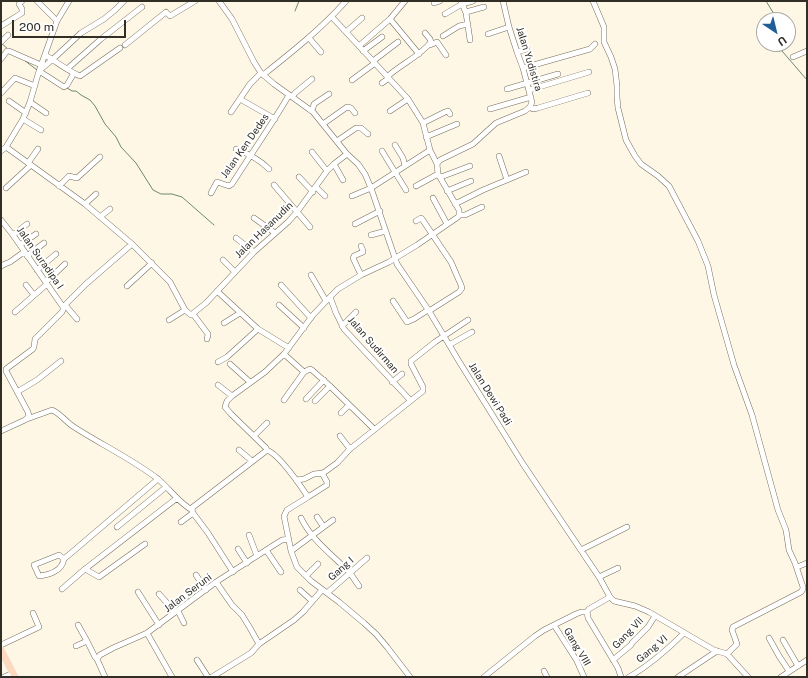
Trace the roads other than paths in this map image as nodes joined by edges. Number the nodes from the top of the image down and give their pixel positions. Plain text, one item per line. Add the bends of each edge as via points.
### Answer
1 (38, 1) edge
2 (69, 1) edge
3 (195, 1) edge
4 (219, 1) edge
5 (346, 1) edge
6 (405, 1) edge
7 (440, 1) edge
8 (473, 1) edge
9 (503, 1) edge
10 (593, 1) edge
11 (19, 2) edge
12 (123, 2) edge
13 (434, 3) dead end
14 (461, 3) edge
15 (142, 7) dead end
16 (484, 7) dead end
17 (466, 12) junction
18 (444, 14) dead end
19 (332, 17) junction
20 (362, 18) dead end
21 (390, 19) junction
22 (57, 21) junction
23 (468, 24) junction
24 (1, 26) edge
25 (509, 27) junction
26 (346, 32) junction
27 (425, 33) dead end
28 (488, 34) dead end
29 (8, 35) dead end
30 (443, 36) dead end
31 (382, 37) dead end
32 (308, 38) junction
33 (470, 40) dead end
34 (1, 42) edge
35 (398, 42) dead end
36 (595, 44) dead end
37 (358, 46) junction
38 (428, 46) junction
39 (528, 49) dead end
40 (363, 51) junction
41 (807, 51) edge
42 (321, 52) dead end
43 (517, 52) junction
44 (419, 54) junction
45 (45, 55) junction
46 (446, 55) dead end
47 (793, 57) dead end
48 (1, 59) edge
49 (53, 59) junction
50 (374, 62) junction
51 (523, 68) junction
52 (40, 69) junction
53 (67, 69) junction
54 (589, 72) dead end
55 (74, 73) junction
56 (262, 74) junction
57 (558, 74) dead end
58 (388, 77) junction
59 (312, 79) dead end
60 (352, 80) dead end
61 (382, 83) dead end
62 (527, 83) junction
63 (34, 86) junction
64 (507, 89) dead end
65 (529, 90) junction
66 (1, 93) edge
67 (588, 93) dead end
68 (329, 94) dead end
69 (291, 96) junction
70 (531, 97) junction
71 (240, 99) junction
72 (408, 99) junction
73 (8, 101) dead end
74 (30, 102) junction
75 (530, 107) junction
76 (490, 109) dead end
77 (310, 110) junction
78 (231, 112) dead end
79 (390, 112) dead end
80 (26, 113) junction
81 (46, 113) dead end
82 (355, 113) dead end
83 (450, 114) dead end
84 (23, 119) junction
85 (275, 119) junction
86 (423, 123) junction
87 (323, 124) junction
88 (457, 124) dead end
89 (41, 130) dead end
90 (368, 134) dead end
91 (426, 137) junction
92 (337, 141) junction
93 (395, 145) dead end
94 (6, 147) junction
95 (38, 149) dead end
96 (236, 149) dead end
97 (430, 150) junction
98 (1, 151) edge
99 (382, 151) dead end
100 (312, 152) dead end
101 (347, 154) junction
102 (250, 155) junction
103 (499, 156) dead end
104 (100, 157) dead end
105 (30, 164) junction
106 (334, 164) junction
107 (437, 164) junction
108 (405, 166) junction
109 (470, 166) dead end
110 (269, 169) dead end
111 (327, 171) junction
112 (526, 172) dead end
113 (396, 173) junction
114 (440, 176) junction
115 (299, 177) dead end
116 (343, 180) dead end
117 (507, 180) junction
118 (471, 181) dead end
119 (274, 184) dead end
120 (59, 186) junction
121 (416, 186) dead end
122 (6, 188) dead end
123 (372, 188) junction
124 (314, 190) junction
125 (406, 190) dead end
126 (447, 191) junction
127 (211, 193) dead end
128 (96, 194) dead end
129 (325, 196) dead end
130 (352, 196) dead end
131 (433, 198) dead end
132 (85, 204) junction
133 (455, 204) junction
134 (482, 206) dead end
135 (110, 209) dead end
136 (380, 211) junction
137 (297, 212) junction
138 (459, 215) junction
139 (100, 217) junction
140 (254, 218) dead end
141 (1, 220) edge
142 (416, 221) dead end
143 (27, 224) dead end
144 (355, 224) dead end
145 (447, 224) junction
146 (7, 227) junction
147 (310, 227) dead end
148 (386, 231) junction
149 (1, 232) edge
150 (275, 233) junction
151 (36, 234) dead end
152 (432, 234) junction
153 (13, 235) junction
154 (371, 235) dead end
155 (236, 238) dead end
156 (44, 243) dead end
157 (132, 244) junction
158 (20, 245) junction
159 (361, 246) dead end
160 (254, 252) junction
161 (26, 254) junction
162 (56, 254) dead end
163 (395, 258) junction
164 (223, 260) dead end
165 (65, 264) dead end
166 (152, 264) junction
167 (1, 266) edge
168 (38, 270) junction
169 (235, 272) junction
170 (310, 275) dead end
171 (361, 275) junction
172 (47, 283) junction
173 (26, 285) dead end
174 (281, 285) dead end
175 (128, 286) dead end
176 (217, 291) junction
177 (34, 295) junction
178 (328, 299) junction
179 (393, 302) dead end
180 (279, 305) dead end
181 (64, 306) junction
182 (185, 310) junction
183 (428, 311) junction
184 (15, 312) dead end
185 (356, 312) dead end
186 (240, 313) junction
187 (192, 314) junction
188 (311, 318) junction
189 (77, 319) dead end
190 (169, 320) dead end
191 (468, 320) dead end
192 (224, 323) dead end
193 (342, 326) junction
194 (304, 328) junction
195 (258, 329) junction
196 (472, 332) dead end
197 (444, 336) junction
198 (207, 339) dead end
199 (450, 345) junction
200 (289, 348) junction
201 (284, 354) junction
202 (60, 361) dead end
203 (218, 362) dead end
204 (230, 364) dead end
205 (4, 369) edge
206 (304, 372) junction
207 (402, 374) dead end
208 (324, 380) junction
209 (250, 382) junction
210 (392, 382) junction
211 (218, 385) dead end
212 (330, 386) junction
213 (17, 392) junction
214 (232, 396) junction
215 (306, 399) dead end
216 (284, 400) dead end
217 (410, 400) junction
218 (315, 401) dead end
219 (349, 405) junction
220 (341, 413) dead end
221 (28, 418) junction
222 (267, 423) dead end
223 (374, 429) junction
224 (2, 430) edge
225 (254, 436) junction
226 (340, 436) dead end
227 (350, 449) junction
228 (239, 450) dead end
229 (267, 450) junction
230 (252, 461) junction
231 (322, 473) junction
232 (158, 480) junction
233 (296, 480) junction
234 (166, 487) junction
235 (308, 497) junction
236 (177, 498) junction
237 (193, 512) junction
238 (317, 517) dead end
239 (301, 518) dead end
240 (333, 520) dead end
241 (181, 522) dead end
242 (323, 526) junction
243 (117, 527) dead end
244 (627, 527) dead end
245 (249, 535) dead end
246 (312, 536) junction
247 (289, 539) junction
248 (145, 544) dead end
249 (238, 549) dead end
250 (266, 550) junction
251 (581, 550) junction
252 (291, 551) junction
253 (257, 556) junction
254 (367, 558) dead end
255 (64, 559) junction
256 (247, 563) junction
257 (807, 563) edge
258 (318, 564) dead end
259 (796, 567) junction
260 (618, 568) dead end
261 (85, 569) junction
262 (233, 572) junction
263 (281, 572) dead end
264 (350, 573) junction
265 (196, 575) dead end
266 (306, 576) junction
267 (599, 576) junction
268 (216, 582) junction
269 (360, 586) dead end
270 (62, 589) dead end
271 (206, 590) junction
272 (300, 590) dead end
273 (138, 592) dead end
274 (324, 592) junction
275 (159, 594) dead end
276 (610, 597) junction
277 (312, 601) junction
278 (176, 612) junction
279 (587, 612) junction
280 (33, 613) dead end
281 (655, 616) junction
282 (184, 623) dead end
283 (78, 625) dead end
284 (159, 625) junction
285 (554, 625) junction
286 (684, 633) junction
287 (147, 634) junction
288 (769, 638) dead end
289 (782, 640) dead end
290 (87, 641) junction
291 (259, 644) junction
292 (1, 645) edge
293 (76, 646) dead end
294 (1, 650) edge
295 (717, 651) junction
296 (727, 654) junction
297 (97, 659) junction
298 (3, 660) edge
299 (197, 660) dead end
300 (613, 660) junction
301 (807, 660) edge
302 (798, 666) junction
303 (544, 671) dead end
304 (789, 671) junction
305 (14, 675) edge
306 (4, 677) edge
307 (105, 677) edge
308 (172, 677) edge
309 (208, 677) edge
310 (212, 677) edge
311 (410, 677) edge
312 (484, 677) edge
313 (547, 677) edge
314 (584, 677) edge
315 (621, 677) edge
316 (629, 677) edge
317 (678, 677) edge
318 (748, 677) edge
319 (781, 677) edge

1 - 22 street
2 - 22 street
3 - 55 street via 170,16 166,12 80,76
4 - 56 street via 232,19
5 - 19 street
6 - 21 street
7 - 13 street
8 - 14 street
9 - 25 street, Jalan Yudistira
10 - 259 street via 604,27 604,42 615,69 618,108 626,140 641,164 669,186 708,266 734,365 752,415
11 - 24 street via 22,13
12 - 49 street via 81,33
14 - 17 street
14 - 18 street
15 - 53 street via 101,38
16 - 17 street
17 - 23 street
19 - 26 street
19 - 32 street
20 - 26 street
21 - 37 street
21 - 44 street
22 - 45 street
23 - 30 street via 459,26
23 - 33 street
25 - 28 street
25 - 43 street, Jalan Yudistira
26 - 37 street
27 - 38 street via 431,42
29 - 34 street
31 - 40 street
32 - 42 street
32 - 56 street
35 - 50 street
36 - 51 street via 590,49
37 - 40 street
38 - 44 street
38 - 46 street via 437,42
39 - 43 street
40 - 50 street
41 - 47 street
43 - 51 street, Jalan Yudistira
44 - 58 street
45 - 49 street
45 - 52 street
48 - 52 street via 9,51
49 - 52 street
49 - 53 street
50 - 58 street
50 - 60 street
51 - 62 street, Jalan Yudistira
52 - 55 street via 64,87
52 - 63 street
53 - 55 street
54 - 65 street
56 - 69 street, Jalan Dewi Padi
56 - 71 street via 250,84
57 - 62 street
58 - 61 street
58 - 72 street
59 - 69 street, Jalan Ken Dedes
62 - 64 street
62 - 65 street, Jalan Yudistira
63 - 66 street via 15,78
63 - 74 street
65 - 70 street, Jalan Yudistira
67 - 75 street via 538,108
68 - 77 street via 314,104
69 - 77 street, Jalan Dewi Padi
69 - 85 street, Jalan Ken Dedes
70 - 75 street, Jalan Yudistira
70 - 76 street
71 - 78 street
71 - 85 street
72 - 79 street
72 - 86 street
73 - 80 street
74 - 80 street
74 - 81 street
75 - 107 street, Jalan Yudistira via 522,113 496,123 473,144 440,160
77 - 87 street, Jalan Dewi Padi
80 - 84 street
82 - 87 street via 347,107
83 - 86 street via 448,111 445,112
84 - 89 street
84 - 94 street
85 - 102 street, Jalan Ken Dedes
86 - 91 street
87 - 92 street, Jalan Dewi Padi
88 - 91 street
90 - 92 street via 361,128 356,128
91 - 97 street
92 - 101 street, Jalan Dewi Padi
93 - 108 street
94 - 98 street
94 - 105 street
95 - 105 street
96 - 102 street
97 - 107 street
97 - 108 street
99 - 113 street
100 - 111 street
101 - 106 street, Jalan Hasanudin
101 - 123 street, Jalan Dewi Padi via 358,164
102 - 110 street
102 - 127 street, Jalan Ken Dedes via 231,185 217,182
103 - 117 street
104 - 120 street via 77,178 69,176
105 - 120 street
105 - 122 street
106 - 111 street, Jalan Hasanudin
106 - 116 street
107 - 114 street
108 - 113 street
109 - 114 street
111 - 124 street, Jalan Hasanudin
112 - 117 street
113 - 123 street
113 - 125 street
114 - 121 street
114 - 126 street
115 - 124 street
117 - 133 street
118 - 126 street
119 - 137 street
120 - 132 street
123 - 130 street
123 - 136 street, Jalan Dewi Padi
124 - 129 street
124 - 137 street, Jalan Hasanudin
126 - 133 street
128 - 132 street
131 - 145 street
132 - 139 street
133 - 138 street
134 - 138 street via 465,215
135 - 139 street
136 - 144 street
136 - 148 street, Jalan Dewi Padi
137 - 147 street
137 - 150 street, Jalan Hasanudin
138 - 145 street
139 - 157 street
140 - 150 street
141 - 146 street, Jalan Suradipa I
142 - 152 street via 422,218
143 - 153 street
145 - 152 street
146 - 149 street
146 - 153 street, Jalan Suradipa I
148 - 154 street
148 - 163 street, Jalan Dewi Padi
150 - 160 street, Jalan Hasanudin
151 - 158 street
152 - 163 street
152 - 183 street via 451,262 462,288
153 - 158 street, Jalan Suradipa I
155 - 160 street
156 - 161 street
157 - 166 street
157 - 181 street
158 - 161 street, Jalan Suradipa I
159 - 171 street via 363,252 353,258
160 - 169 street, Jalan Hasanudin
161 - 167 street
161 - 168 street, Jalan Suradipa I
162 - 168 street
163 - 171 street
163 - 183 street, Jalan Dewi Padi
164 - 169 street
165 - 172 street
166 - 175 street
166 - 182 street via 170,282
168 - 172 street, Jalan Suradipa I
169 - 176 street, Jalan Hasanudin
170 - 178 street, Jalan Sudirman
171 - 178 street
172 - 177 street
172 - 181 street, Jalan Suradipa I
173 - 177 street
174 - 188 street
176 - 186 street
176 - 187 street, Jalan Hasanudin
177 - 184 street
178 - 188 street
178 - 193 street, Jalan Sudirman
179 - 183 street via 406,322
180 - 194 street
181 - 189 street, Jalan Suradipa I
181 - 205 street via 62,312 35,339 33,349
182 - 187 street
182 - 190 street
183 - 197 street, Jalan Dewi Padi
185 - 193 street
186 - 192 street
186 - 195 street
187 - 198 street via 208,334
188 - 194 street
191 - 197 street
193 - 210 street, Jalan Sudirman
194 - 200 street
195 - 200 street
195 - 203 street
196 - 199 street
197 - 199 street, Jalan Dewi Padi
197 - 217 street via 411,361 424,389
199 - 251 street, Jalan Dewi Padi via 523,464
200 - 201 street
201 - 206 street
201 - 209 street
202 - 213 street
204 - 209 street
205 - 213 street
206 - 208 street via 310,369
206 - 216 street
207 - 210 street
208 - 212 street
208 - 215 street
209 - 214 street
210 - 217 street, Jalan Sudirman
211 - 214 street
212 - 218 street
212 - 219 street
213 - 221 street via 28,412
214 - 225 street via 226,403 226,409
217 - 223 street
219 - 220 street
219 - 223 street
221 - 224 street
221 - 232 street via 52,410 74,427
222 - 225 street
223 - 227 street
225 - 229 street
226 - 227 street
227 - 231 street
228 - 230 street
229 - 230 street
229 - 233 street
230 - 237 street via 193,507
231 - 233 street
231 - 235 street via 327,485
232 - 234 street
232 - 255 street
233 - 235 street
234 - 236 street
234 - 243 street
235 - 247 street via 285,512 284,520
236 - 237 street
236 - 261 street
237 - 241 street
237 - 262 street
238 - 242 street
239 - 246 street
240 - 242 street
242 - 246 street
244 - 251 street
245 - 253 street
246 - 252 street
246 - 264 street
247 - 250 street, Jalan Seruni via 282,540
247 - 252 street
248 - 261 street via 99,577
249 - 256 street
250 - 253 street, Jalan Seruni
250 - 263 street
251 - 267 street, Jalan Dewi Padi
252 - 266 street via 296,566
253 - 256 street, Jalan Seruni
254 - 264 street, Gang I
255 - 255 street via 59,568 45,575 39,576 34,565 59,555
256 - 262 street, Jalan Seruni
257 - 259 street
258 - 266 street
259 - 296 street via 803,590 733,627 737,644
260 - 267 street
261 - 270 street
262 - 268 street, Jalan Seruni
264 - 269 street
264 - 274 street, Gang I
265 - 271 street
266 - 274 street
267 - 276 street, Jalan Dewi Padi
268 - 271 street, Jalan Seruni
268 - 291 street via 242,614
271 - 278 street, Jalan Seruni
272 - 277 street
273 - 284 street
274 - 277 street, Gang I
274 - 311 street via 376,634
275 - 278 street
276 - 279 street
276 - 281 street via 614,601 635,606
277 - 291 street, Gang I via 294,620
278 - 282 street
278 - 284 street, Jalan Seruni
279 - 285 street via 581,612
279 - 300 street
280 - 292 street via 39,627
281 - 286 street
281 - 300 street, Gang VII via 631,645
283 - 290 street
284 - 287 street, Jalan Seruni
285 - 312 street via 535,636
285 - 314 street, Gang VIII
286 - 295 street
286 - 316 street, Gang VI via 656,659
287 - 297 street, Jalan Seruni via 113,648
287 - 308 street
288 - 304 street
289 - 302 street
290 - 293 street
290 - 297 street
291 - 310 street, Gang I via 251,653
294 - 298 main road
295 - 296 street
295 - 317 street
296 - 318 street
297 - 307 street
298 - 305 main road
299 - 309 street
300 - 315 street
301 - 302 street
302 - 304 street
303 - 313 street
304 - 319 street
305 - 306 street

